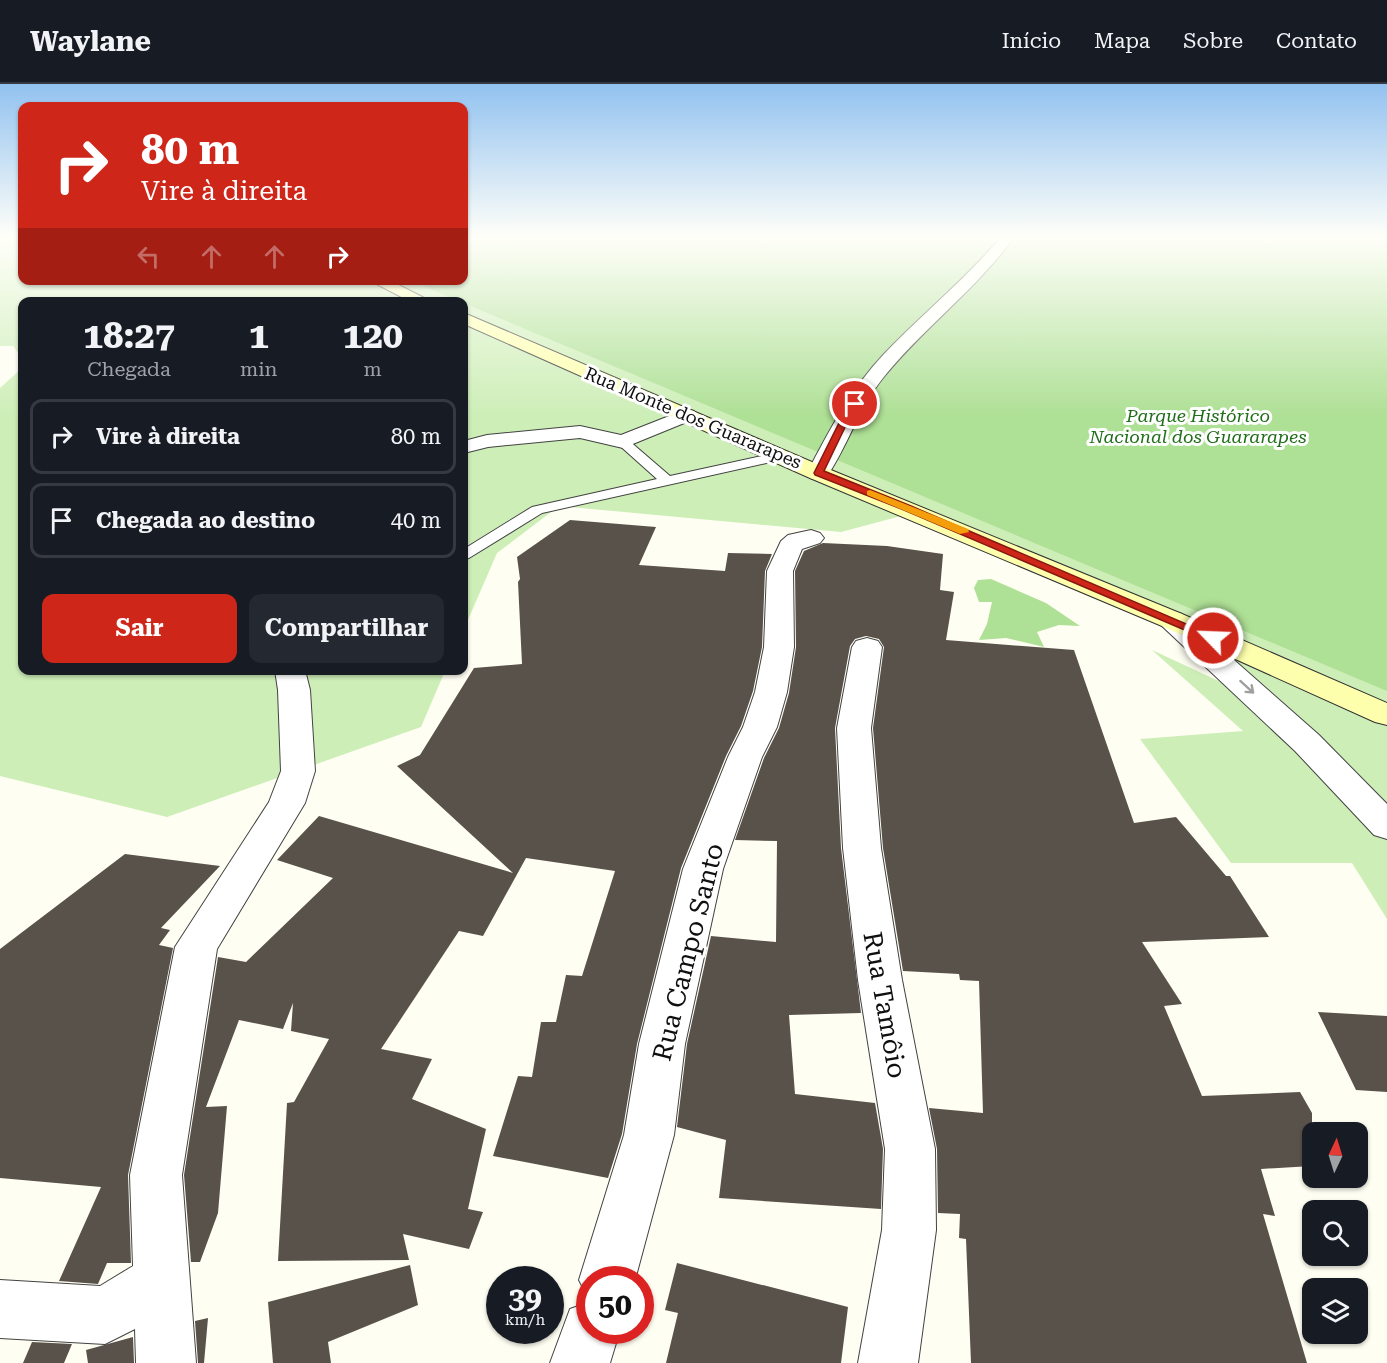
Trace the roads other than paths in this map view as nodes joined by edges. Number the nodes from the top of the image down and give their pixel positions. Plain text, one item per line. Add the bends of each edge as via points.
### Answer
1 (952, 297) edge
2 (468, 320) edge
3 (687, 416) junction
4 (623, 442) junction
5 (468, 446) edge
6 (780, 456) junction
7 (819, 473) junction
8 (667, 481) junction
9 (811, 538) dead end
10 (468, 553) edge
11 (1172, 620) junction
12 (867, 647) dead end
13 (291, 675) edge
14 (1387, 715) edge
15 (1387, 826) edge
16 (611, 1266) edge
17 (162, 1281) junction
18 (0, 1309) edge
19 (586, 1344) edge
20 (166, 1363) edge
21 (580, 1363) edge
22 (888, 1363) edge

1 - 7 street via 874,377 846,417
2 - 3 main road, Rua Monte dos Guararapes
3 - 4 street
3 - 6 main road, Rua Monte dos Guararapes
4 - 5 street via 580,432
4 - 8 lane
6 - 7 main road, Rua Monte dos Guararapes
6 - 8 lane
7 - 11 main road, Rua Monte dos Guararapes
8 - 10 lane via 537,510
9 - 16 street, Rua Campo Santo via 797,540 790,546 780,571 779,647 771,692 703,869 662,1044 648,1135
11 - 14 main road, Rua Monte dos Guararapes
11 -> 15 street via 1307,743
12 - 22 street, Rua Tamôio via 854,728 862,848 880,980 910,1149 909,1230
13 - 17 street via 297,771 287,803 196,947 156,1175
17 - 18 street via 105,1315
17 - 20 street
19 - 21 street

